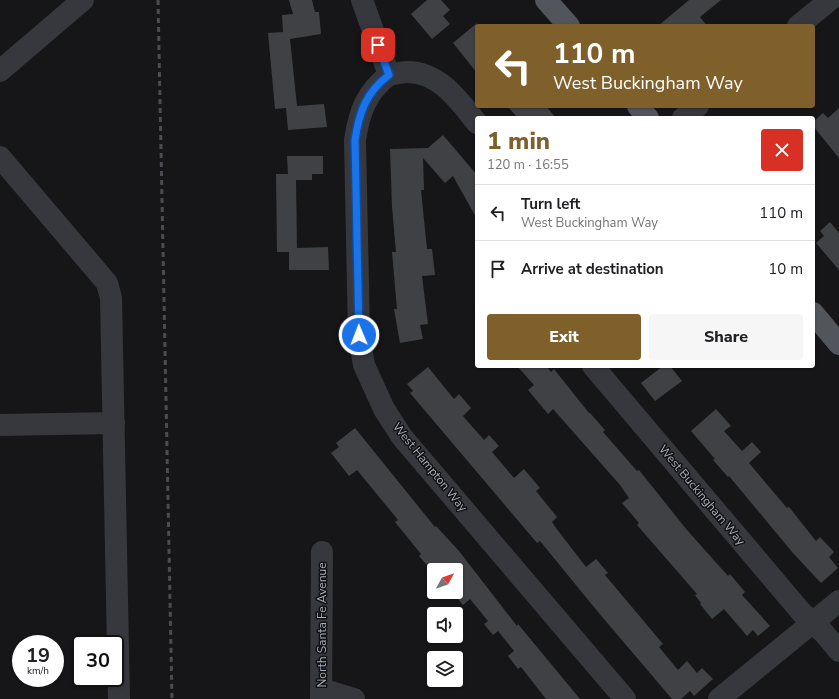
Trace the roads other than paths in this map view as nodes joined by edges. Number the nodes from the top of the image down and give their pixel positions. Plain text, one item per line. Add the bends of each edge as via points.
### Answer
1 (83, 0) edge
2 (362, 0) edge
3 (546, 0) edge
4 (830, 0) edge
5 (567, 24) edge
6 (800, 24) edge
7 (0, 71) edge
8 (389, 75) junction
9 (640, 108) edge
10 (696, 108) edge
11 (646, 116) edge
12 (686, 116) edge
13 (475, 121) edge
14 (0, 157) edge
15 (815, 315) edge
16 (839, 344) edge
17 (595, 368) edge
18 (114, 423) junction
19 (0, 425) edge
20 (322, 552) dead end
21 (839, 601) edge
22 (812, 622) junction
23 (839, 651) edge
24 (321, 694) edge
25 (119, 699) edge
26 (354, 699) edge
27 (625, 699) edge
28 (719, 699) edge

1 - 7 street
2 - 8 street
3 - 5 main road
4 - 6 street
8 - 13 street via 408,72 432,77 452,93
8 - 27 street, West Hampton Way via 367,96 358,119 355,140 359,335 364,365 384,409 402,437
9 - 11 main road
10 - 12 street
14 - 18 street via 107,283 112,298
15 - 16 main road
17 - 22 street, West Buckingham Way
18 - 19 street
18 - 25 street
20 - 24 street, North Santa Fe Avenue
21 - 22 street
22 - 23 street, West Buckingham Way
22 - 28 street
24 - 26 street

